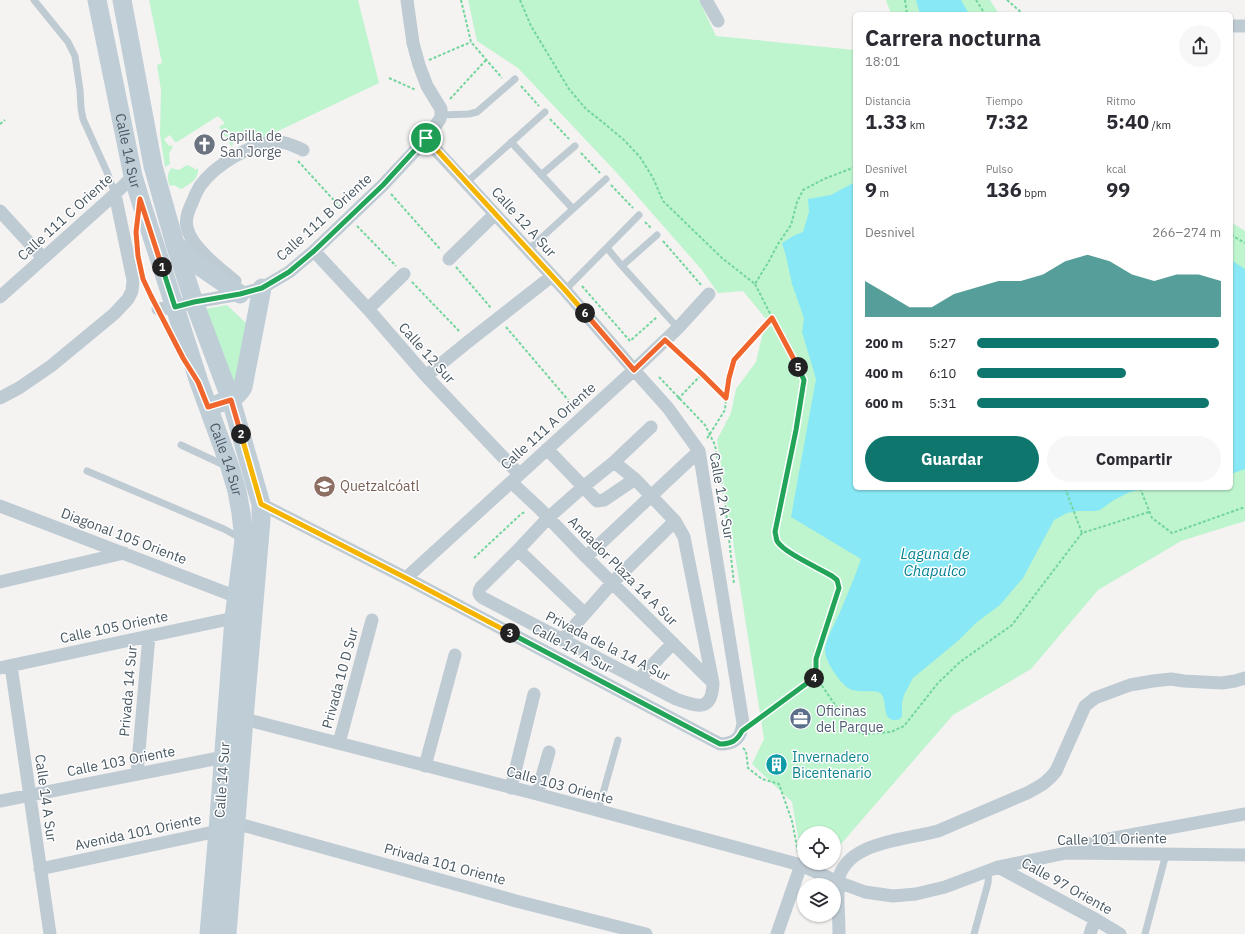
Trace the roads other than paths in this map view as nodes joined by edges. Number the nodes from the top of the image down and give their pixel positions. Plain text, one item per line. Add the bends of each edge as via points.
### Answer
1 (34, 0) edge
2 (122, 0) edge
3 (134, 0) edge
4 (407, 0) edge
5 (706, 0) edge
6 (97, 2) edge
7 (718, 21) dead end
8 (1233, 26) edge
9 (1245, 26) edge
10 (515, 79) dead end
11 (441, 112) junction
12 (545, 112) dead end
13 (145, 121) junction
14 (426, 138) junction
15 (511, 142) junction
16 (575, 146) dead end
17 (300, 155) road end
18 (541, 175) junction
19 (133, 176) junction
20 (606, 180) dead end
21 (467, 182) junction
22 (115, 194) junction
23 (573, 210) junction
24 (0, 211) edge
25 (495, 214) junction
26 (639, 215) dead end
27 (657, 235) dead end
28 (175, 244) junction
29 (607, 248) junction
30 (528, 250) junction
31 (314, 251) junction
32 (43, 258) junction
33 (449, 259) road end
34 (622, 266) junction
35 (404, 274) dead end
36 (552, 276) junction
37 (565, 290) junction
38 (250, 291) junction
39 (709, 294) dead end
40 (0, 297) edge
41 (194, 302) junction
42 (166, 308) junction
43 (368, 309) junction
44 (678, 328) junction
45 (634, 370) junction
46 (426, 376) junction
47 (0, 398) edge
48 (231, 400) junction
49 (208, 407) junction
50 (651, 427) dead end
51 (181, 445) dead end
52 (547, 449) junction
53 (699, 451) junction
54 (614, 462) junction
55 (230, 467) junction
56 (87, 471) dead end
57 (515, 478) junction
58 (635, 479) junction
59 (583, 487) junction
60 (651, 496) junction
61 (261, 504) junction
62 (0, 506) edge
63 (548, 518) junction
64 (675, 521) junction
65 (244, 540) junction
66 (518, 550) junction
67 (124, 553) junction
68 (586, 557) junction
69 (406, 578) junction
70 (0, 582) edge
71 (612, 583) junction
72 (237, 597) junction
73 (584, 614) junction
74 (234, 618) junction
75 (372, 620) dead end
76 (149, 636) junction
77 (562, 640) junction
78 (672, 643) junction
79 (455, 655) dead end
80 (5, 667) edge
81 (1245, 678) edge
82 (639, 679) junction
83 (713, 683) junction
84 (534, 694) dead end
85 (244, 719) junction
86 (618, 740) dead end
87 (734, 742) joint
88 (339, 744) junction
89 (549, 752) dead end
90 (224, 758) junction
91 (425, 766) junction
92 (137, 774) junction
93 (511, 788) junction
94 (29, 794) junction
95 (537, 794) junction
96 (0, 800) edge
97 (598, 811) junction
98 (1245, 814) edge
99 (235, 823) junction
100 (218, 831) junction
101 (1066, 853) junction
102 (1166, 854) junction
103 (1245, 855) edge
104 (797, 864) edge
105 (40, 869) junction
106 (993, 869) junction
107 (799, 870) edge
108 (812, 870) edge
109 (829, 878) edge
110 (839, 878) edge
111 (841, 883) edge
112 (865, 892) joint
113 (1095, 919) junction
114 (839, 922) edge
115 (50, 934) edge
116 (209, 934) edge
117 (227, 934) edge
118 (646, 934) edge
119 (777, 934) edge
120 (839, 934) edge
121 (974, 934) edge
122 (1090, 934) edge
123 (1120, 934) edge
124 (1145, 934) edge

1 - 22 lane via 68,42 75,56 83,119
2 - 13 main road, Calle 14 Sur
3 - 13 main road via 149,100
4 - 11 street via 419,65
5 - 7 street
6 - 19 main road, Calle 14 Sur
8 - 9 street
10 - 11 lane via 477,112
11 - 14 street, Calle 111 B Oriente via 440,120
12 - 15 lane
13 - 28 main road, Calle 14 Sur via 153,166
14 - 21 street, Calle 12 A Sur
14 - 31 street, Calle 111 B Oriente via 383,185
15 - 18 lane
15 - 21 lane
16 - 18 lane
17 - 38 street via 280,141 245,150 210,175 200,186 189,208 186,227 197,246 209,259
18 - 23 lane
19 - 22 street, Calle 111 C Oriente
19 - 42 main road, Calle 14 Sur
20 - 23 lane
21 - 25 street, Calle 12 A Sur
22 - 32 street, Calle 111 C Oriente
22 - 47 street via 133,280 128,299 114,314 51,366
23 - 30 lane
24 - 32 street
25 - 30 street, Calle 12 A Sur
25 - 33 street
26 - 29 lane
27 - 34 lane
28 - 38 main road via 202,268
28 - 41 main road, Calle 14 Sur
29 - 34 lane
29 - 37 lane
30 - 36 street, Calle 12 A Sur
31 - 38 street, Calle 111 B Oriente via 289,272
31 - 43 street, Calle 12 Sur
32 - 40 street, Calle 111 C Oriente
34 - 44 lane
35 - 43 street
36 - 37 street, Calle 12 A Sur
36 - 46 street
37 - 45 street, Calle 12 A Sur
38 - 41 street, Calle 111 B Oriente
38 - 48 main road via 243,387
39 - 44 street, Calle 111 A Oriente
41 - 42 street, Calle 111 B Oriente
41 - 48 main road, Calle 14 Sur
42 - 49 main road, Calle 14 Sur
43 - 46 street, Calle 12 Sur
44 - 45 street, Calle 111 A Oriente
45 - 52 street, Calle 111 A Oriente
45 - 53 street, Calle 12 A Sur via 668,408
46 - 57 street, Calle 12 Sur
48 - 49 main road
48 - 61 main road, Calle 14 Sur
49 - 55 main road, Calle 14 Sur
50 - 54 street
51 - 55 lane
52 - 57 street, Calle 111 A Oriente
52 - 59 street
53 - 60 street
53 - 87 street, Calle 12 A Sur via 743,723 742,731
54 - 58 street
54 - 59 street
55 - 65 main road, Calle 14 Sur via 237,491
56 - 65 lane via 224,529
57 - 63 street, Andador Plaza 14 A Sur
57 - 69 street, Calle 111 A Oriente
58 - 59 street via 599,501
58 - 60 street
59 - 63 street
60 - 64 street
60 - 68 street
61 - 69 street, Calle 14 A Sur
61 - 85 main road, Calle 14 Sur
62 - 67 street, Diagonal 105 Oriente
63 - 66 street
63 - 68 street, Andador Plaza 14 A Sur
64 - 71 street
64 - 83 street via 684,537
65 - 72 main road, Calle 14 Sur
66 - 73 street
66 - 77 street, Privada de la 14 A Sur via 480,587 479,594
67 - 70 street
67 - 72 street, Diagonal 105 Oriente
68 - 71 street, Andador Plaza 14 A Sur
69 - 87 street, Calle 14 A Sur via 709,739 720,744
71 - 73 street
71 - 78 street, Andador Plaza 14 A Sur
72 - 74 main road, Calle 14 Sur
73 - 77 street
74 - 76 street, Calle 105 Oriente
74 - 90 main road, Calle 14 Sur
75 - 88 street, Privada 10 D Sur
76 - 80 street, Calle 105 Oriente
76 - 92 street, Privada 14 Sur
77 - 82 street, Privada de la 14 A Sur
78 - 82 street
78 - 83 street, Andador Plaza 14 A Sur
79 - 91 street
80 - 94 street, Calle 14 A Sur
81 - 110 street via 1222,683 1171,679 1153,681 1130,685 1095,698 1086,706 1050,780 1027,793 938,831 887,842 862,851 846,863
82 - 83 street, Privada de la 14 A Sur via 676,699 698,706 710,700
84 - 93 street
85 - 88 street, Calle 103 Oriente
85 - 99 main road, Calle 14 Sur
86 - 97 lane
88 - 91 street, Calle 103 Oriente
89 - 95 street
90 - 92 street, Calle 103 Oriente
90 - 100 main road, Calle 14 Sur
91 - 93 street, Calle 103 Oriente
92 - 94 street, Calle 103 Oriente
93 - 95 street, Calle 103 Oriente
94 - 96 street, Calle 103 Oriente
94 - 105 street, Calle 14 A Sur
95 - 97 street, Calle 103 Oriente
97 - 104 street, Calle 103 Oriente
98 - 101 street via 1098,841
99 - 117 main road, Calle 14 Sur
99 - 118 street, Privada 101 Oriente via 516,901
100 - 105 street, Avenida 101 Oriente
100 - 116 main road, Calle 14 Sur
101 - 102 street, Calle 101 Oriente
101 - 106 street, Calle 101 Oriente
102 - 103 street, Calle 101 Oriente
102 - 124 lane
105 - 115 street, Calle 14 A Sur
106 - 112 street, Calle 101 Oriente via 945,887 916,894 893,896
106 - 113 street, Calle 97 Oriente
106 - 121 lane
107 - 119 street
108 - 109 street, Calle 103 Oriente
111 - 112 street, Calle 103 Oriente
113 - 122 street
113 - 123 street, Calle 97 Oriente
114 - 120 street

